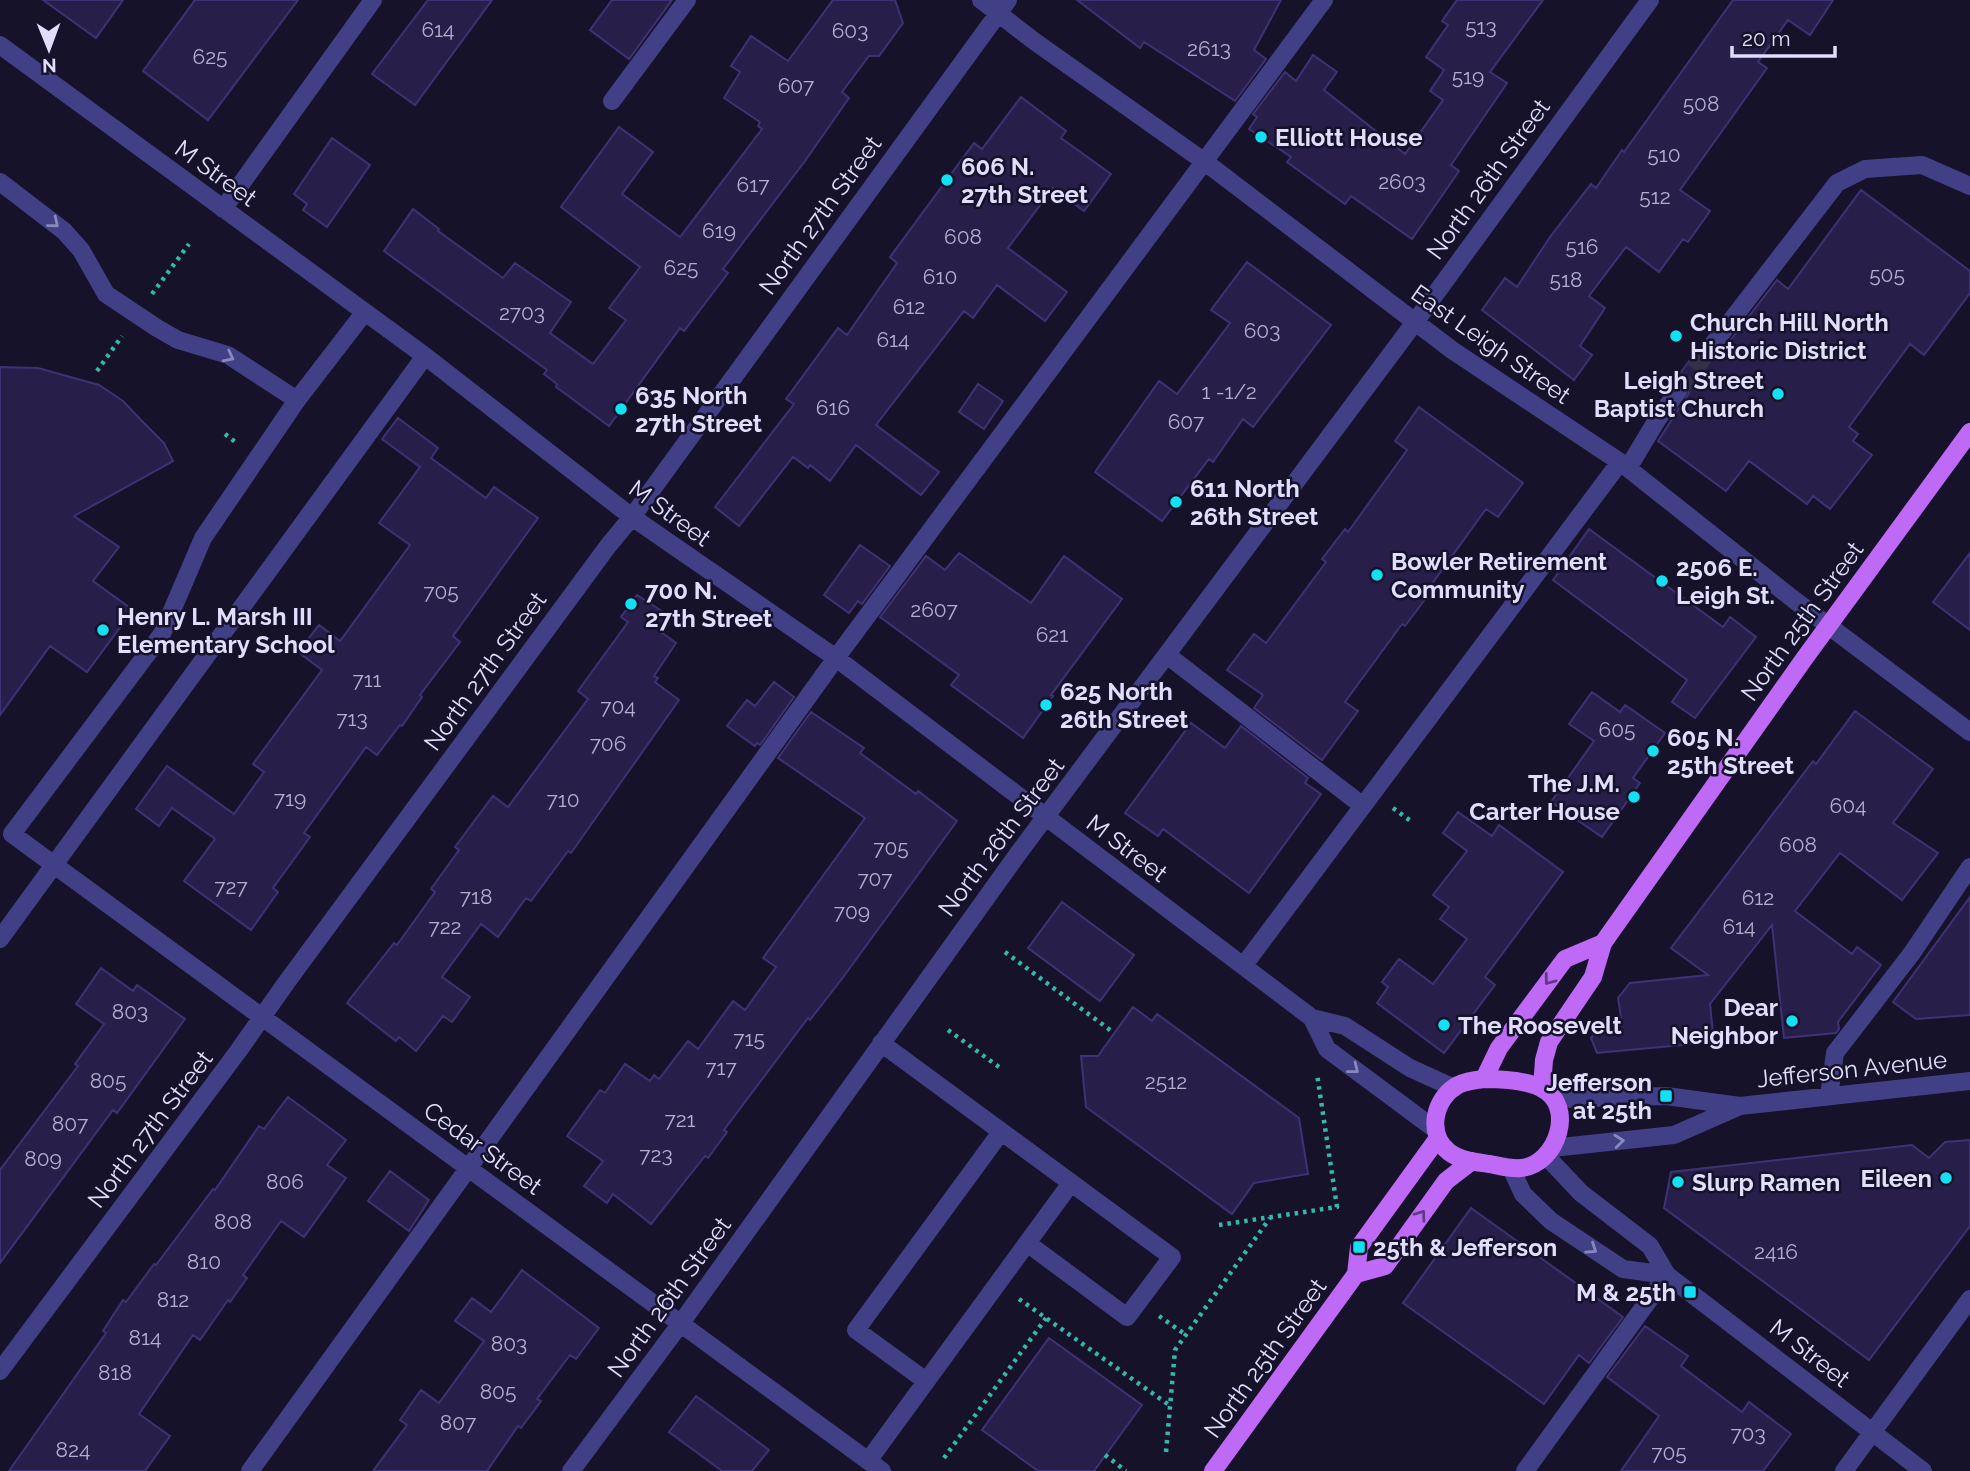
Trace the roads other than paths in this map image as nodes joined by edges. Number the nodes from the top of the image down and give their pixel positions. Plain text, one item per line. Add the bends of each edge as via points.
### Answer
1 (373, 0) edge
2 (687, 0) edge
3 (981, 0) edge
4 (1324, 0) edge
5 (1650, 0) edge
6 (1003, 7) edge
7 (0, 45) edge
8 (612, 101) dead end
9 (1205, 162) junction
10 (0, 182) edge
11 (1970, 186) edge
12 (223, 209) junction
13 (365, 313) junction
14 (1415, 322) junction
15 (1710, 348) tunnel mouth
16 (425, 356) junction
17 (1678, 391) tunnel mouth
18 (297, 400) junction
19 (1970, 432) edge
20 (1624, 465) junction
21 (632, 517) junction
22 (1828, 626) junction
23 (1167, 655) junction
24 (836, 658) junction
25 (1970, 732) edge
26 (1363, 806) junction
27 (1046, 818) junction
28 (55, 864) junction
29 (1970, 867) edge
30 (0, 939) edge
31 (1603, 943) junction
32 (1244, 965) junction
33 (262, 1017) junction
34 (1312, 1018) junction
35 (881, 1043) junction
36 (1484, 1079) junction
37 (1970, 1081) edge
38 (1454, 1088) junction
39 (1549, 1094) junction
40 (1829, 1096) junction
41 (1740, 1106) junction
42 (1001, 1132) junction
43 (1437, 1134) junction
44 (1549, 1152) junction
45 (1472, 1161) junction
46 (470, 1168) junction
47 (1511, 1168) junction
48 (1071, 1183) junction
49 (1027, 1243) junction
50 (1356, 1275) junction
51 (1667, 1275) junction
52 (1970, 1299) edge
53 (681, 1323) junction
54 (0, 1371) edge
55 (926, 1381) junction
56 (1872, 1432) junction
57 (875, 1466) edge
58 (250, 1471) edge
59 (571, 1471) edge
60 (1213, 1471) edge
61 (1525, 1471) edge
62 (1844, 1471) edge
63 (1923, 1471) edge

1 - 12 street
2 - 8 street
3 - 6 street, East Leigh Street
4 - 9 street
5 - 14 street, North 26th Street
6 - 9 street, East Leigh Street
6 - 21 street, North 27th Street
7 - 12 street, M Street
9 - 14 street, East Leigh Street
9 - 24 street
10 -> 18 street via 64,231 81,250 106,294 178,340 228,355
11 - 15 street via 1922,165 1865,169 1838,183
12 - 13 street, M Street
13 - 16 street, M Street
13 - 18 street
14 - 20 street, East Leigh Street
14 - 23 street, North 26th Street
16 - 21 street, M Street
16 - 28 street
17 - 20 street
18 - 28 street, Cedar Street via 204,538 162,634 12,834
19 - 22 main road, North 25th Street
20 - 22 street, East Leigh Street
20 - 26 street
21 - 24 street, M Street
21 - 33 street, North 27th Street
22 - 25 street, East Leigh Street
22 - 31 main road, North 25th Street
23 - 26 street
23 - 27 street, North 26th Street
24 - 27 street, M Street
24 - 46 street
26 - 32 street
27 - 32 street, M Street
27 - 35 street, North 26th Street
28 - 30 street
28 - 33 street, Cedar Street
29 - 40 street via 1912,953 1835,1053
31 -> 36 main road via 1565,959 1499,1048
31 - 39 main road, North 25th Street via 1594,977 1549,1042 1544,1060
32 - 34 street, M Street
33 - 46 street, Cedar Street
33 - 54 street, North 27th Street
34 - 38 street, M Street via 1345,1026 1410,1068
34 -> 43 street, M Street via 1327,1049
35 - 42 street
35 - 53 street, North 26th Street
36 - 38 main road
36 - 39 main road via 1514,1081
37 - 40 street, Jefferson Avenue
38 - 43 main road via 1440,1104
39 - 41 street, Jefferson Avenue via 1666,1096
39 - 44 main road via 1558,1105 1559,1126
40 - 41 street, Jefferson Avenue
44 -> 41 street, Jefferson Avenue via 1674,1135
42 - 48 street
42 - 55 street via 856,1330
43 - 45 main road via 1449,1152
43 - 50 main road, North 25th Street via 1359,1247
44 - 47 main road via 1532,1166
44 - 51 street, M Street via 1581,1193 1650,1246
45 - 47 main road
50 -> 45 main road, North 25th Street via 1385,1266 1446,1181
46 - 53 street, Cedar Street
46 - 58 street
47 -> 51 street, M Street via 1522,1194 1551,1221 1623,1269
48 - 49 street
48 - 49 street via 1172,1257 1127,1317
49 - 55 street
50 - 60 main road, North 25th Street
51 - 56 street, M Street
51 - 61 street
52 - 56 street
53 - 57 street, Cedar Street
53 - 59 street, North 26th Street
55 - 57 street
56 - 62 street
56 - 63 street, M Street

